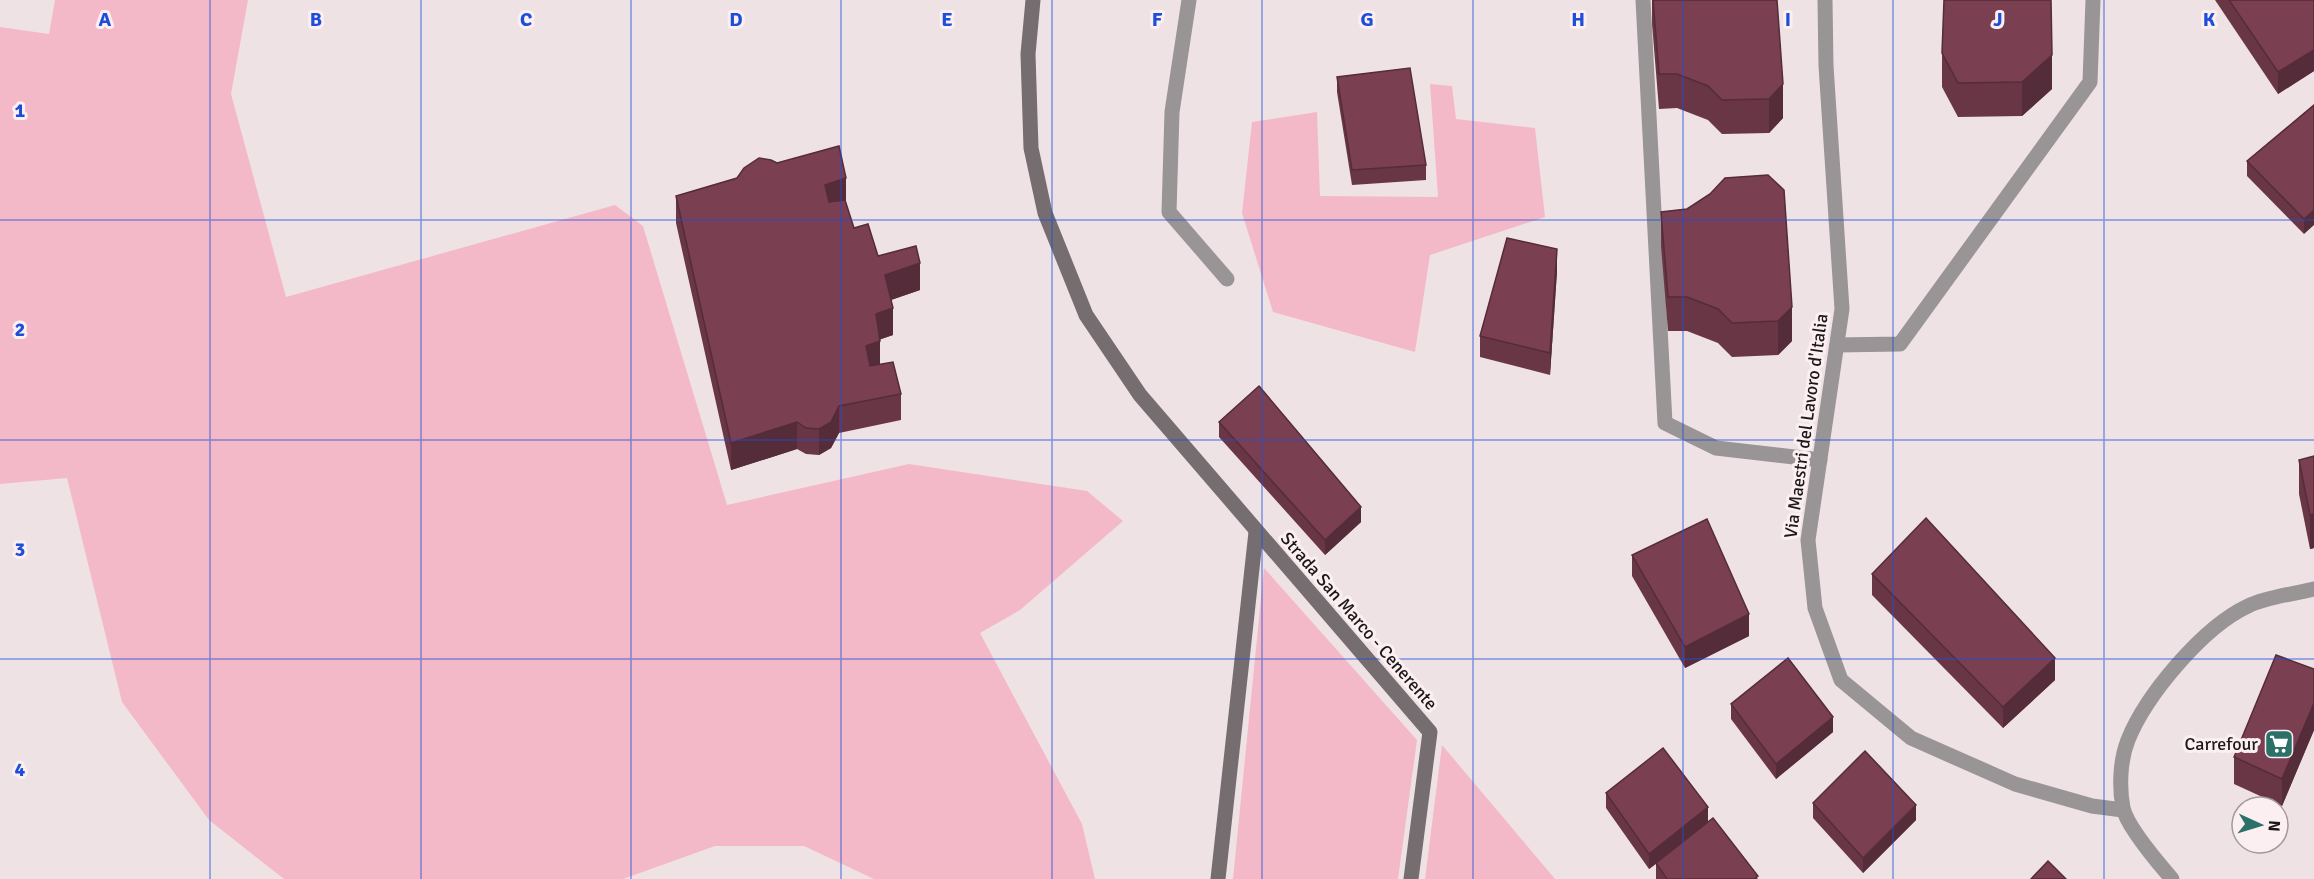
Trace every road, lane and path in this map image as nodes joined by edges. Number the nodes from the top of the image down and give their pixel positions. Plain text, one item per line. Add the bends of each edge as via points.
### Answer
1 (1033, 0) edge
2 (1189, 0) edge
3 (1643, 0) edge
4 (1825, 0) edge
5 (2093, 0) edge
6 (1227, 279) dead end
7 (1837, 345) junction
8 (1820, 460) junction
9 (1256, 532) junction
10 (2314, 589) edge
11 (2124, 810) junction
12 (1218, 879) edge
13 (1411, 879) edge
14 (2172, 879) edge

1 - 9 main road, Strada San Marco - Cenerente via 1028,54 1031,148 1045,213 1086,315 1140,395
2 - 6 street via 1172,112 1169,212
3 - 8 street via 1665,423 1716,448
4 - 7 street, Via Maestri del Lavoro d'Italia via 1842,309
5 - 7 street via 2090,82 1900,344
7 - 8 street, Via Maestri del Lavoro d'Italia
8 - 11 street, Via Maestri del Lavoro d'Italia via 1808,540 1810,563 1815,608 1841,680 1911,738 2015,784 2092,806
9 - 12 main road, Strada San Marco - Cenerente
9 - 13 main road, Strada San Marco - Cenerente via 1430,732
10 - 11 street via 2248,605 2209,631 2157,689 2127,741 2120,779
11 - 14 street via 2152,856

